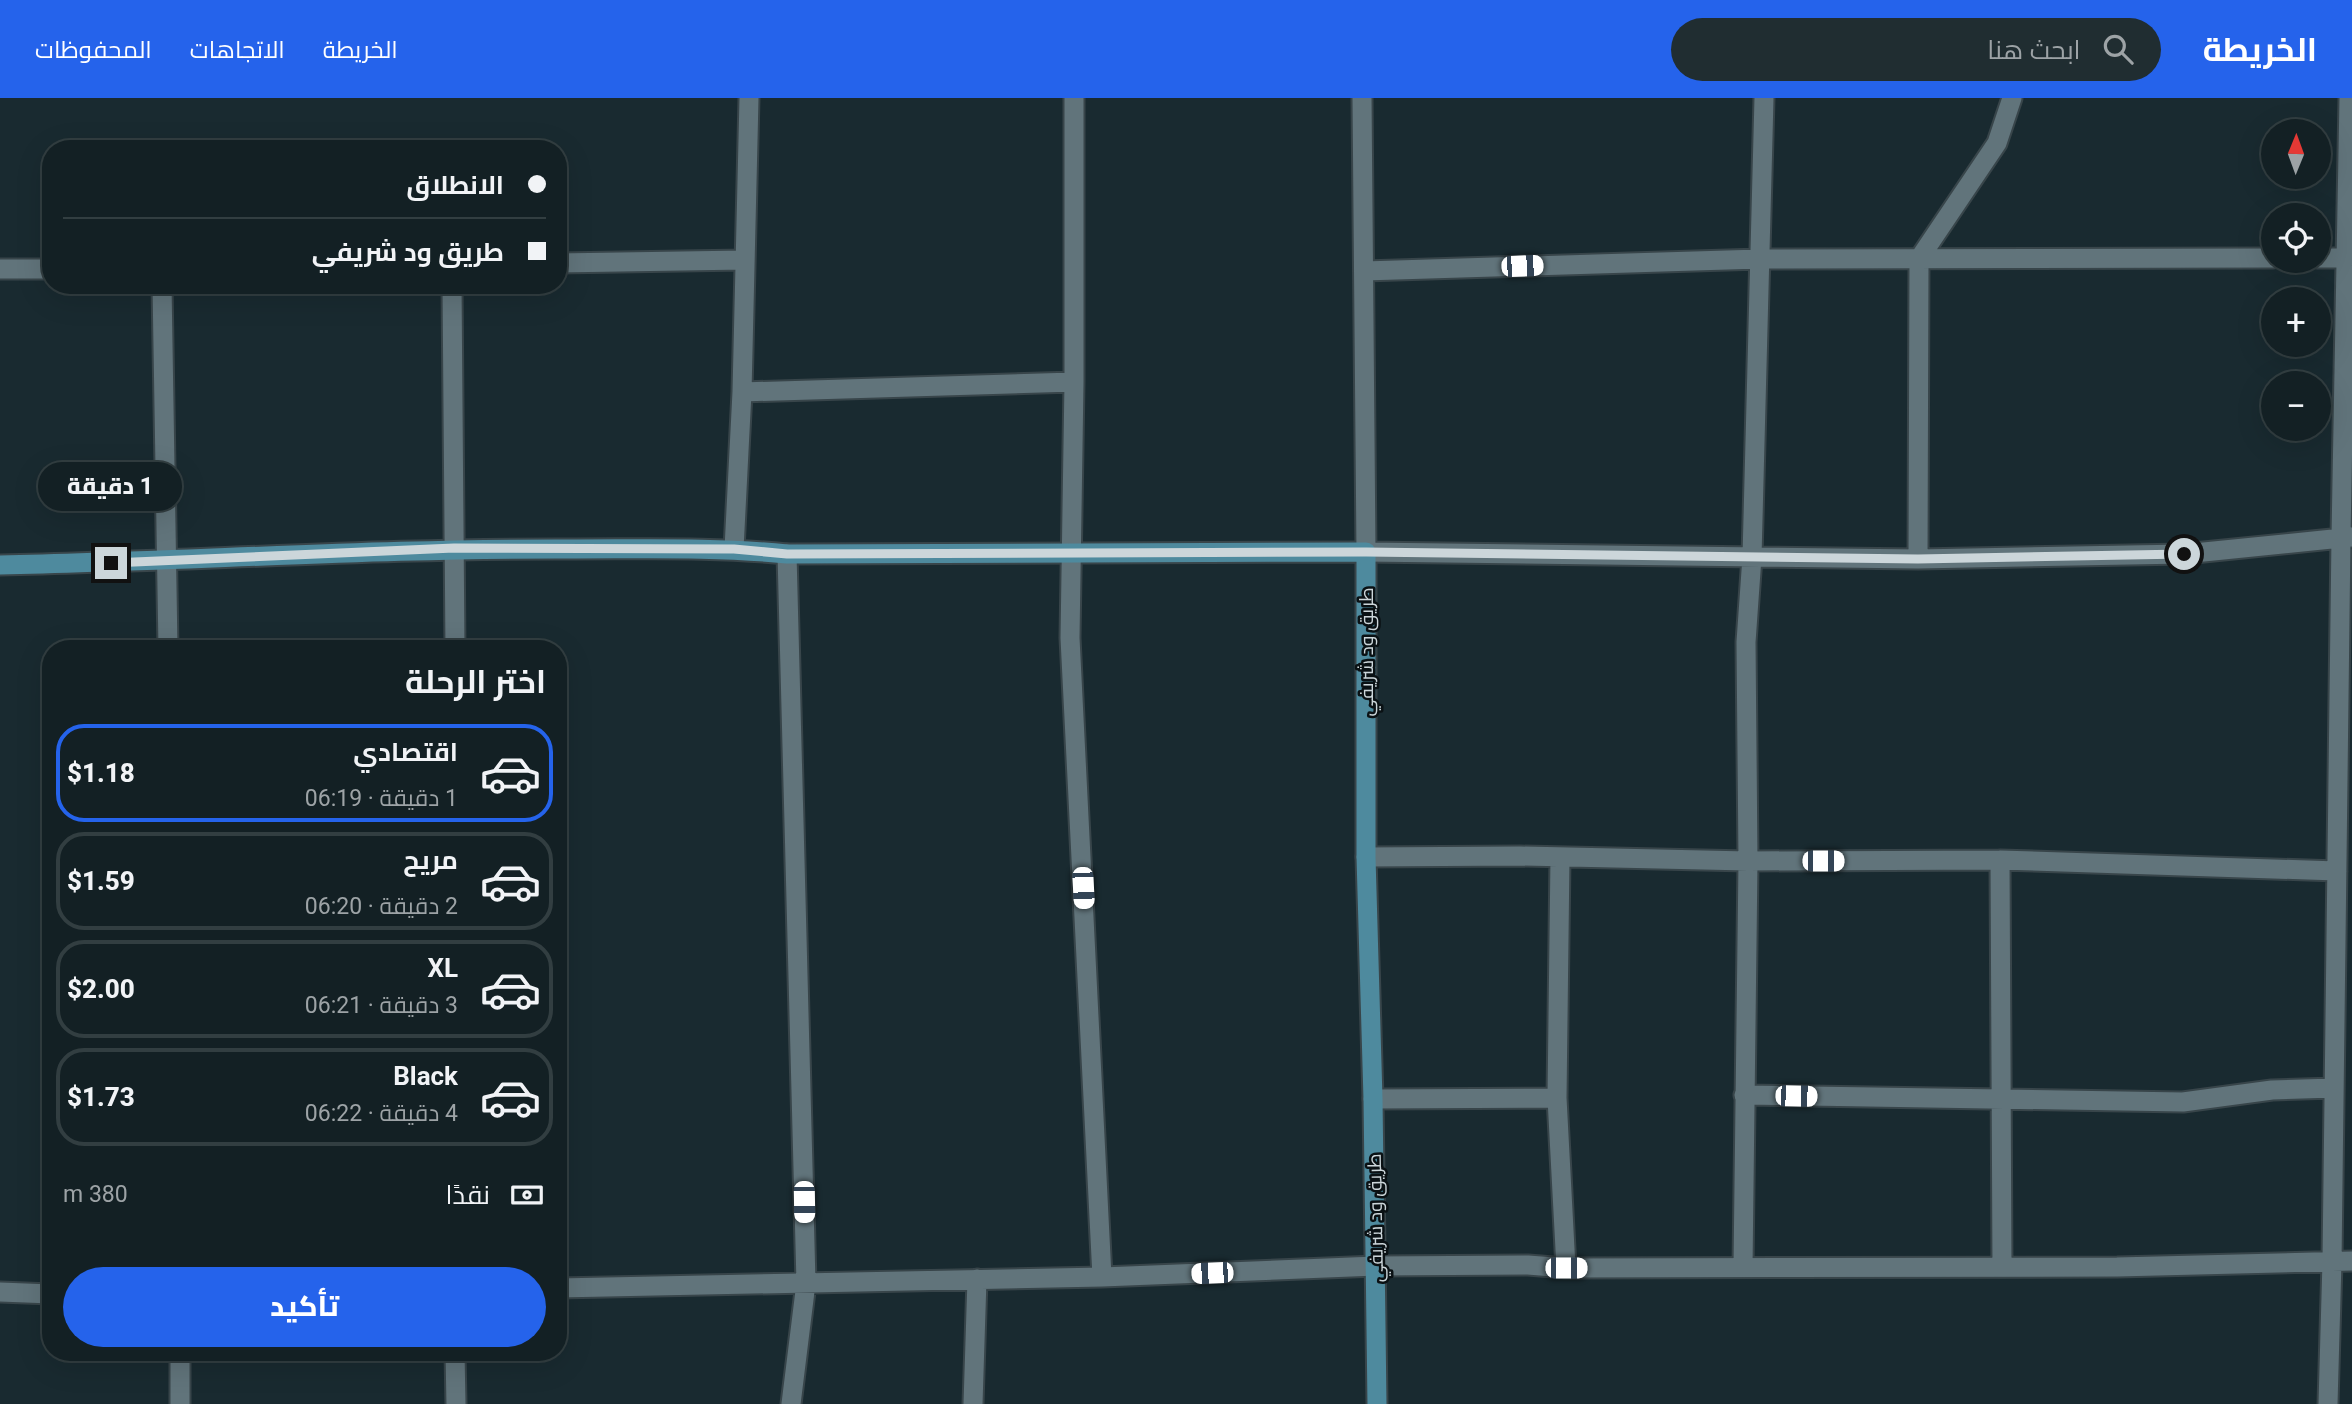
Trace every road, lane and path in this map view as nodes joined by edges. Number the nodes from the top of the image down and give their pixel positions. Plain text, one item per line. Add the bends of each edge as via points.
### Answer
1 (749, 98) edge
2 (1074, 98) edge
3 (1362, 98) edge
4 (1764, 98) edge
5 (2012, 98) edge
6 (2350, 98) edge
7 (2261, 258) edge
8 (2331, 258) edge
9 (2346, 258) junction
10 (1760, 259) junction
11 (1919, 259) junction
12 (744, 260) junction
13 (567, 263) edge
14 (0, 269) edge
15 (42, 269) edge
16 (1364, 271) junction
17 (162, 294) edge
18 (452, 294) edge
19 (2348, 316) edge
20 (1074, 382) junction
21 (742, 392) junction
22 (2346, 537) edge
23 (454, 548) junction
24 (734, 549) junction
25 (1366, 552) junction
26 (1070, 553) junction
27 (787, 554) junction
28 (1752, 557) junction
29 (1918, 559) junction
30 (166, 562) junction
31 (0, 565) edge
32 (168, 640) edge
33 (455, 640) edge
34 (1366, 857) junction
35 (1560, 857) junction
36 (2000, 860) junction
37 (1748, 861) junction
38 (2337, 871) junction
39 (2334, 1088) junction
40 (1744, 1095) junction
41 (1557, 1098) junction
42 (1373, 1099) junction
43 (2001, 1099) junction
44 (2342, 1261) edge
45 (1376, 1266) junction
46 (1743, 1267) junction
47 (2002, 1267) junction
48 (1566, 1268) junction
49 (1102, 1277) junction
50 (977, 1279) junction
51 (806, 1283) junction
52 (567, 1288) edge
53 (0, 1292) edge
54 (42, 1294) edge
55 (180, 1361) edge
56 (455, 1361) edge
57 (180, 1404) edge
58 (456, 1404) edge
59 (791, 1404) edge
60 (973, 1404) edge
61 (1377, 1404) edge
62 (2328, 1404) edge

1 - 12 street
2 - 20 street
3 - 16 street
4 - 10 street
5 - 11 street via 1997,143
6 - 9 street
7 - 11 street
8 - 9 street
9 - 19 street
10 - 11 street
10 - 16 street
10 - 28 street
11 - 29 street
12 - 13 street
12 - 21 street
14 - 15 street
16 - 25 street
17 - 30 street
18 - 23 street
19 - 22 street
20 - 21 street
20 - 26 street
21 - 24 street
22 - 29 street via 2184,554
22 - 38 street
23 - 24 main road
23 - 30 main road
23 - 33 street
24 - 27 main road
25 - 26 main road
25 - 28 street
25 - 34 main road, طريق ود شريفي
26 - 27 main road
26 - 49 street via 1070,638
27 - 51 street
28 - 29 street
28 - 37 street via 1746,642
30 - 31 main road
30 - 32 street
34 - 35 street
34 - 42 main road, طريق ود شريفي
35 - 37 street
35 - 41 street
36 - 37 street
36 - 38 street
36 - 43 street
37 - 40 street
38 - 39 street
39 - 43 street via 2272,1090 2183,1102
39 - 44 street
40 - 43 street
40 - 46 street
41 - 42 street
41 - 48 street
42 - 45 main road, طريق ود شريفي
43 - 47 street
44 - 47 street
44 - 62 street
45 - 48 street
45 - 49 street
45 - 61 main road, طريق ود شريفي
46 - 47 street
46 - 48 street
49 - 50 street
50 - 51 street
50 - 60 street
51 - 52 street
51 - 59 street
53 - 54 street
55 - 57 street
56 - 58 street

